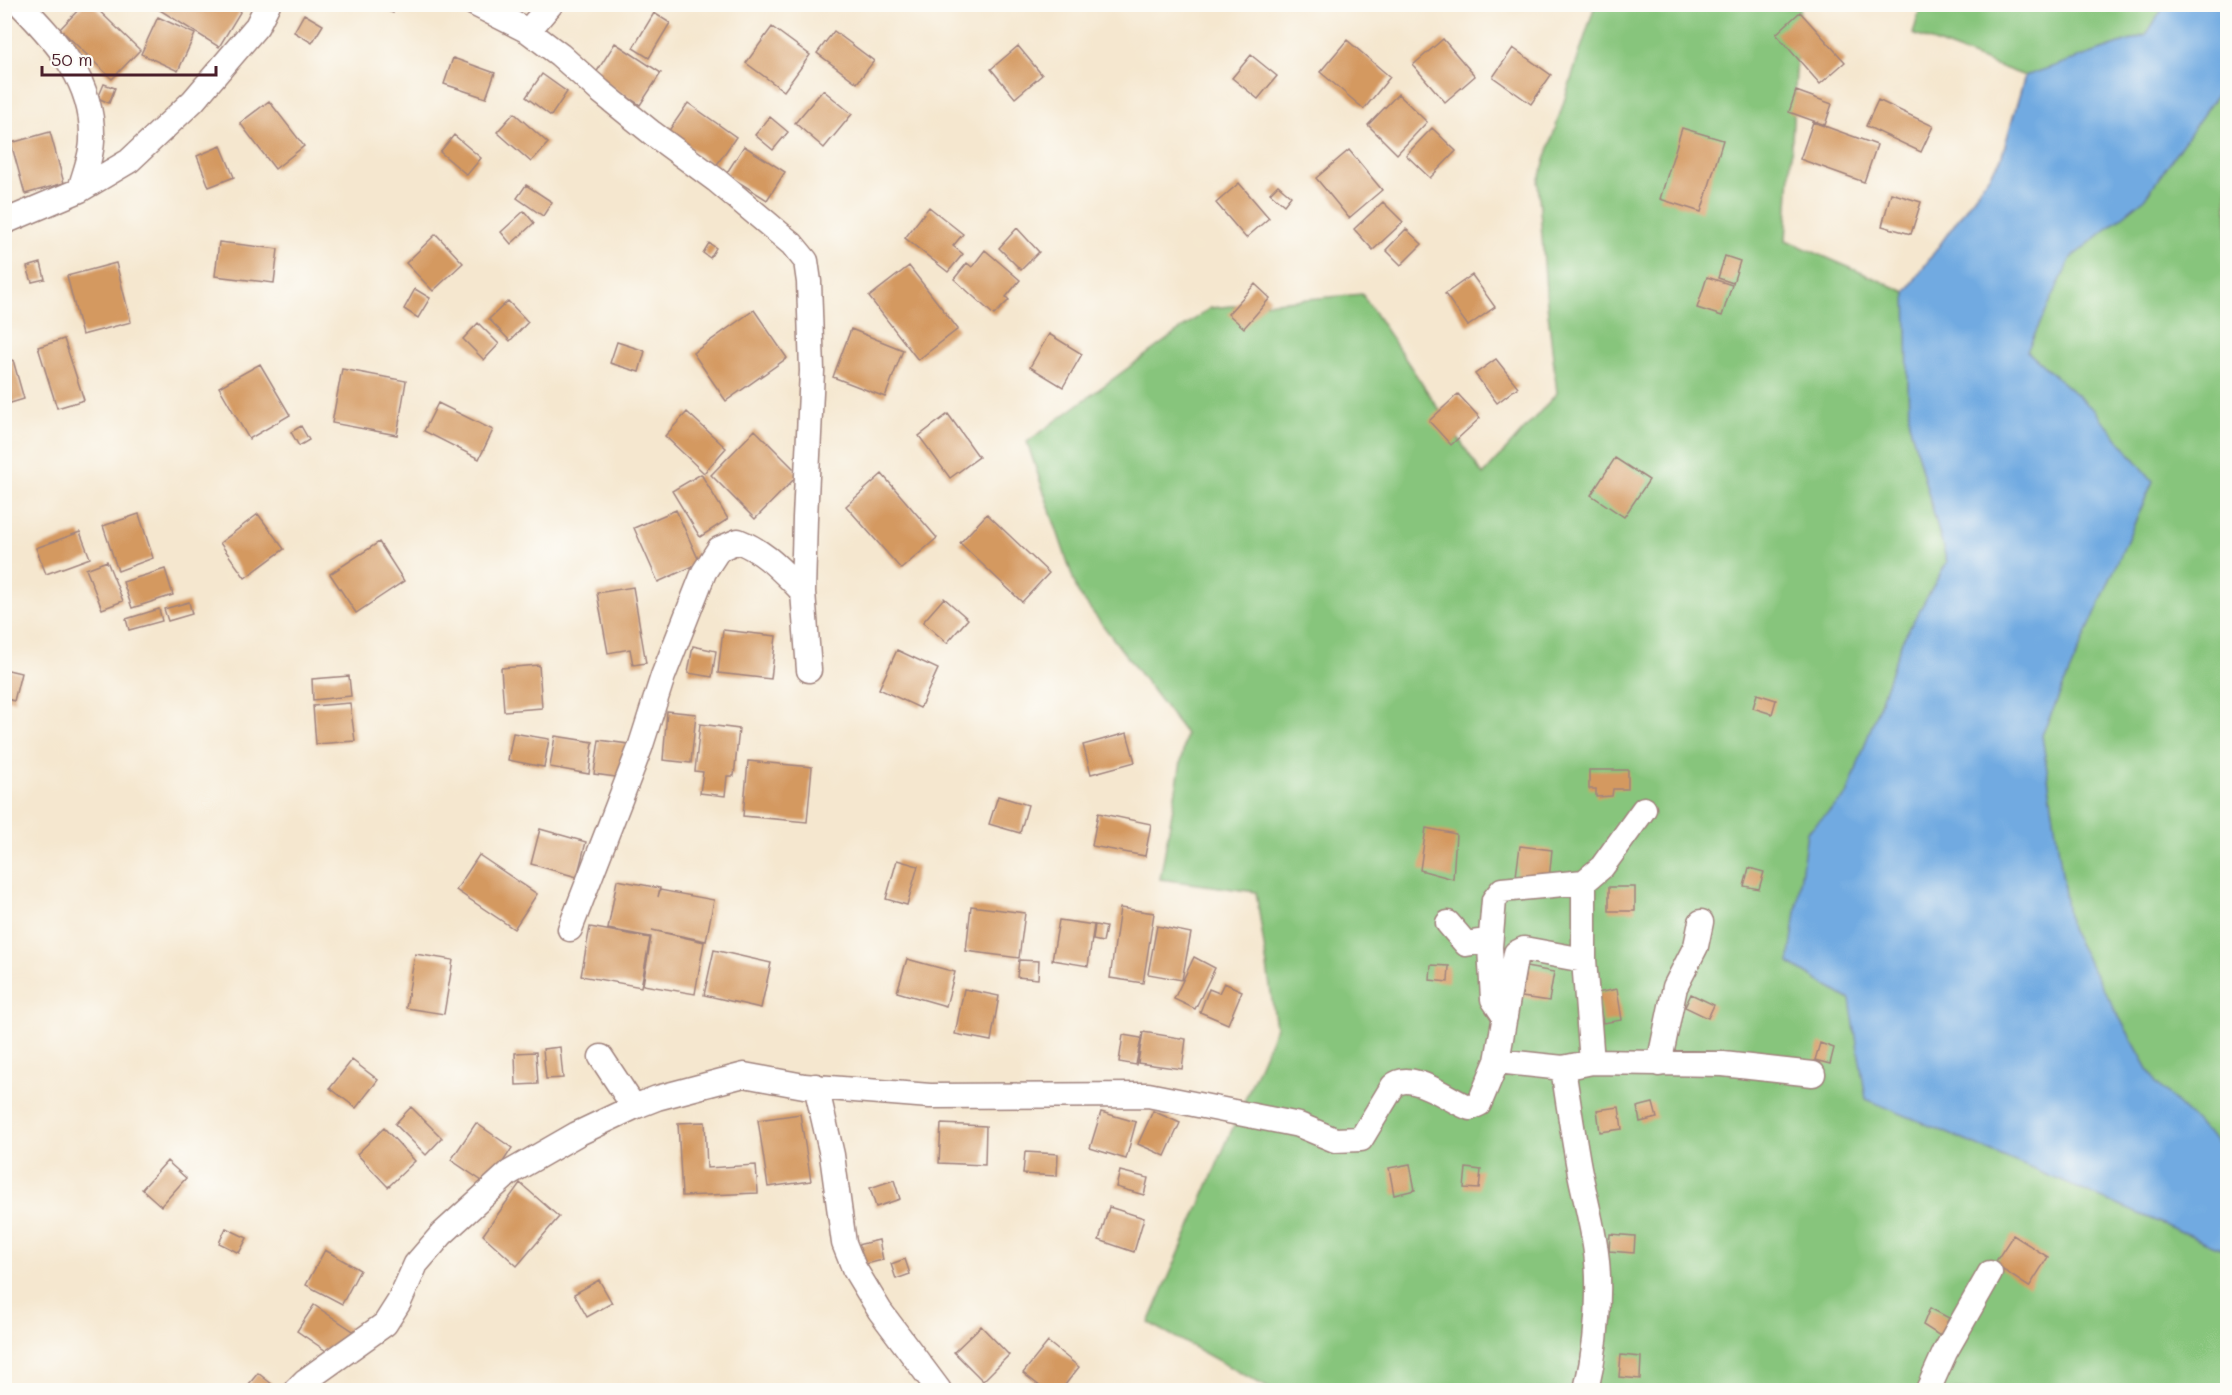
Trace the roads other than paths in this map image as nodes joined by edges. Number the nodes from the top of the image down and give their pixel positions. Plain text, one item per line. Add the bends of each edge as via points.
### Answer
1 (20, 4) edge
2 (268, 4) edge
3 (475, 4) edge
4 (551, 4) edge
5 (528, 32) junction
6 (80, 190) junction
7 (4, 222) edge
8 (804, 592) junction
9 (809, 670) dead end
10 (1644, 809) dead end
11 (1584, 882) junction
12 (1701, 922) dead end
13 (1448, 923) dead end
14 (570, 929) dead end
15 (1490, 946) junction
16 (1584, 960) junction
17 (1505, 1017) junction
18 (601, 1057) dead end
19 (1497, 1061) junction
20 (1592, 1062) junction
21 (1659, 1064) junction
22 (1563, 1068) junction
23 (1814, 1074) dead end
24 (816, 1086) junction
25 (634, 1107) junction
26 (1990, 1273) dead end
27 (296, 1390) edge
28 (939, 1390) edge
29 (1586, 1390) edge
30 (1928, 1390) edge

1 - 6 street via 55,40 79,80 90,110 92,142
2 - 6 street via 257,26 193,100 129,161
3 - 5 street
4 - 5 street
5 - 8 street via 724,187 792,244 806,261 812,371
6 - 7 street
8 - 9 street
8 - 14 street via 752,546 738,541 719,549 689,608
10 - 11 street via 1602,867
11 - 15 street via 1502,890 1494,900
11 - 16 street
12 - 21 street via 1696,946 1675,987
13 - 15 street via 1466,944
15 - 17 street via 1493,999
16 - 17 street via 1524,949 1516,953
16 - 20 street
17 - 19 street
18 - 25 street
19 - 22 street
19 - 24 street via 1479,1104 1470,1108 1422,1084 1398,1081 1360,1139 1350,1141 1335,1140 1299,1125 1148,1095 930,1096
20 - 21 street
20 - 22 street
21 - 23 street via 1723,1064
22 - 29 street via 1598,1275 1598,1315
24 - 25 street via 744,1076
24 - 28 street via 832,1155 844,1244 880,1311
25 - 27 street via 509,1173 442,1234 416,1264 385,1324
26 - 30 street

